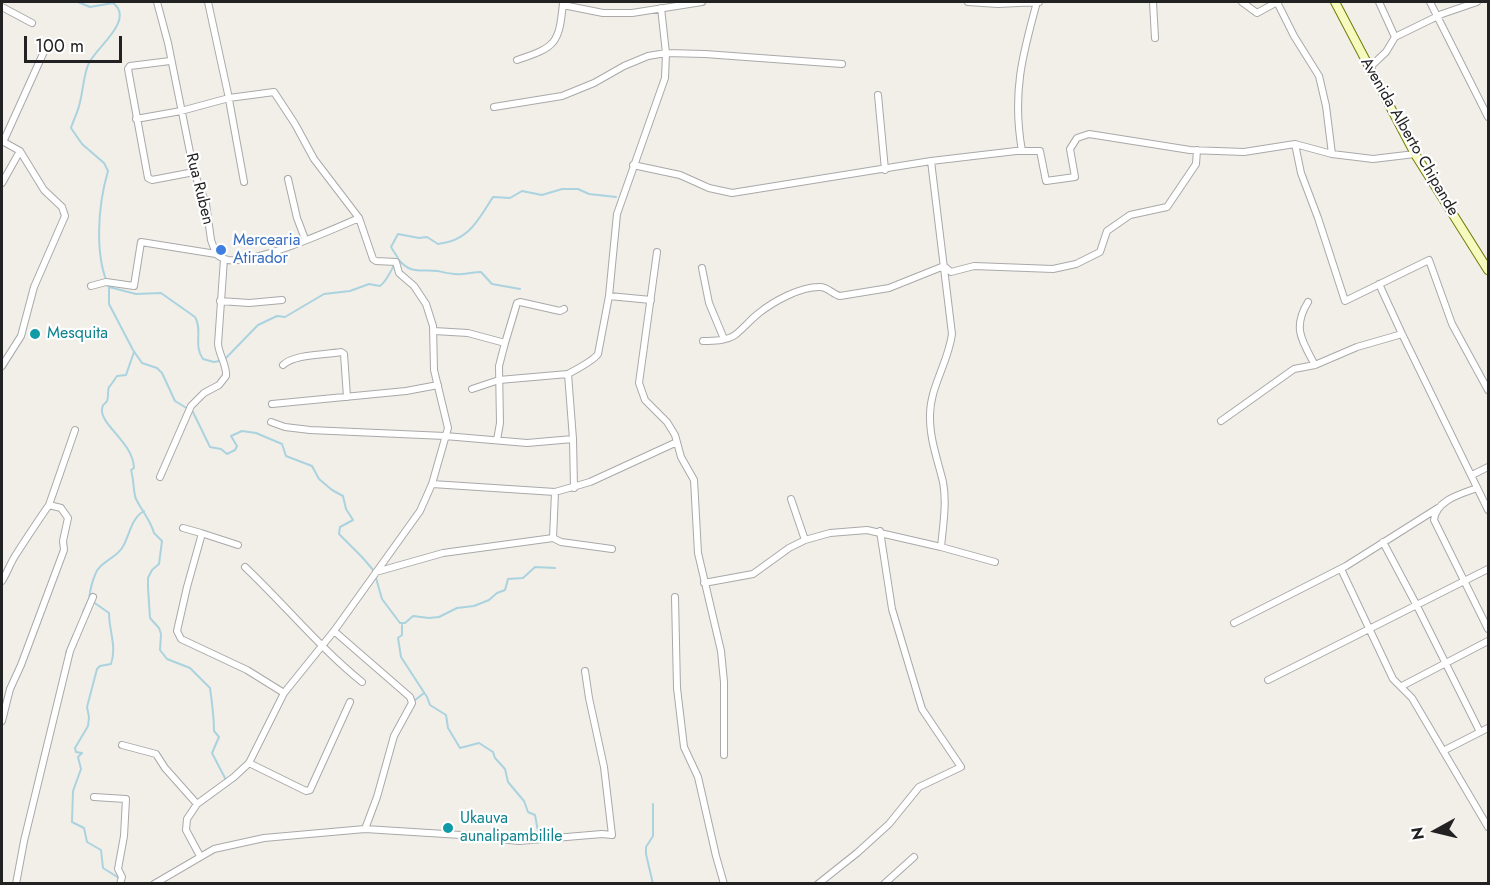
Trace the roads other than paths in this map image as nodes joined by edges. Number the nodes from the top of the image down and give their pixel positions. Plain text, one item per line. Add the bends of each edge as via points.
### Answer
1 (157, 2) edge
2 (208, 2) edge
3 (589, 2) edge
4 (702, 2) edge
5 (968, 2) edge
6 (981, 2) edge
7 (1038, 2) edge
8 (1153, 2) edge
9 (1242, 2) edge
10 (1277, 2) edge
11 (1335, 2) edge
12 (1379, 2) edge
13 (1430, 2) edge
14 (1477, 2) edge
15 (563, 3) edge
16 (693, 3) edge
17 (2, 4) edge
18 (662, 8) junction
19 (587, 10) junction
20 (1438, 16) junction
21 (32, 23) dead end
22 (1395, 37) junction
23 (1155, 38) dead end
24 (47, 45) dead end
25 (666, 53) junction
26 (517, 60) dead end
27 (170, 61) junction
28 (842, 64) dead end
29 (1369, 68) junction
30 (878, 95) dead end
31 (229, 98) junction
32 (494, 107) dead end
33 (181, 111) junction
34 (1488, 117) edge
35 (136, 119) junction
36 (3, 141) edge
37 (1295, 144) junction
38 (1197, 150) junction
39 (20, 151) junction
40 (1023, 151) junction
41 (1332, 154) junction
42 (1415, 154) junction
43 (931, 161) junction
44 (633, 165) junction
45 (885, 170) junction
46 (194, 172) junction
47 (288, 179) dead end
48 (244, 182) dead end
49 (2, 183) edge
50 (359, 218) junction
51 (305, 239) junction
52 (657, 252) dead end
53 (216, 254) junction
54 (224, 259) junction
55 (944, 267) junction
56 (702, 268) dead end
57 (1488, 270) edge
58 (1379, 284) junction
59 (91, 286) dead end
60 (609, 296) junction
61 (282, 300) dead end
62 (651, 300) junction
63 (220, 301) junction
64 (1308, 302) dead end
65 (564, 309) dead end
66 (434, 331) junction
67 (1402, 334) junction
68 (724, 339) junction
69 (703, 341) dead end
70 (505, 343) junction
71 (283, 365) dead end
72 (1315, 365) junction
73 (2, 366) edge
74 (568, 374) junction
75 (499, 380) junction
76 (438, 385) junction
77 (472, 389) dead end
78 (1488, 390) edge
79 (347, 397) junction
80 (272, 404) dead end
81 (271, 422) dead end
82 (1221, 422) dead end
83 (75, 430) dead end
84 (445, 436) junction
85 (573, 439) junction
86 (497, 440) junction
87 (677, 442) junction
88 (1488, 467) edge
89 (1472, 475) junction
90 (160, 477) dead end
91 (432, 484) junction
92 (574, 488) junction
93 (1477, 488) junction
94 (555, 492) junction
95 (791, 499) dead end
96 (49, 505) junction
97 (1438, 508) junction
98 (1488, 510) edge
99 (183, 528) dead end
100 (880, 531) junction
101 (201, 533) junction
102 (553, 538) junction
103 (805, 540) junction
104 (1383, 542) junction
105 (238, 545) dead end
106 (941, 547) junction
107 (612, 549) dead end
108 (995, 562) dead end
109 (245, 567) dead end
110 (1341, 568) junction
111 (1488, 569) edge
112 (375, 573) junction
113 (2, 581) edge
114 (1464, 582) junction
115 (704, 583) junction
116 (93, 597) dead end
117 (675, 597) dead end
118 (1417, 606) junction
119 (1234, 623) dead end
120 (1488, 628) edge
121 (1369, 630) junction
122 (334, 631) junction
123 (1488, 641) edge
124 (320, 646) junction
125 (1445, 663) junction
126 (585, 671) dead end
127 (1268, 680) dead end
128 (362, 682) dead end
129 (1402, 686) junction
130 (284, 693) junction
131 (350, 702) dead end
132 (2, 721) edge
133 (1488, 728) edge
134 (1480, 732) junction
135 (122, 745) dead end
136 (1443, 751) junction
137 (724, 755) dead end
138 (249, 762) junction
139 (94, 796) dead end
140 (197, 804) junction
141 (1488, 827) edge
142 (365, 829) junction
143 (200, 856) junction
144 (914, 856) dead end
145 (16, 884) edge
146 (120, 884) edge
147 (153, 884) edge
148 (724, 884) edge
149 (818, 884) edge
150 (884, 884) edge

1 - 27 street, Rua Ruben
2 - 31 street
3 - 19 street
4 - 16 street
5 - 6 street
6 - 7 street
7 - 40 street via 1020,68 1019,130
8 - 23 street
9 - 10 street via 1257,13
10 - 41 street via 1319,76
11 - 29 main road, Avenida Alberto Chipande
12 - 22 street
13 - 20 street
14 - 20 street
15 - 19 street
15 - 26 street via 554,44
16 - 18 street
17 - 21 street
18 - 19 street via 632,13
18 - 25 street
20 - 22 street
20 - 34 street
22 - 29 street
24 - 36 street
25 - 28 street
25 - 32 street via 640,60 562,96
25 - 44 street via 665,78
27 - 33 street, Rua Ruben
27 - 35 street via 128,69
29 - 42 main road, Avenida Alberto Chipande
30 - 45 street
31 - 33 street
31 - 48 street
31 - 50 street via 274,92 314,159
33 - 35 street
33 - 46 street, Rua Ruben
35 - 46 street via 149,179
36 - 39 street
37 - 38 street via 1244,152
37 - 41 street
37 - 58 street via 1300,172 1345,301
38 - 40 street via 1089,134 1077,138 1070,149 1075,177 1046,181 1040,151
38 - 55 street via 1196,164 1167,207 1130,215 1107,231 1100,252 1076,264 1053,268 974,266 951,272
39 - 49 street
39 - 73 street via 65,216 34,286 21,336
40 - 43 street
41 - 42 street via 1373,159
42 - 57 main road, Avenida Alberto Chipande
43 - 45 street
43 - 55 street
44 - 45 street via 732,193
44 - 60 street via 616,214
46 - 53 street, Rua Ruben via 206,204
47 - 51 street
50 - 51 street
50 - 66 street via 373,259 396,262 399,273 426,304
51 - 54 street via 256,256
52 - 62 street
53 - 54 street
53 - 59 street, Rua Ruben via 141,242 134,286 106,282
54 - 63 street
55 - 68 street via 889,288 840,296 822,287 802,291 771,304 735,335
55 - 106 street via 952,334 931,400 930,418 943,485
56 - 68 street via 709,303
58 - 67 street
58 - 78 street via 1429,260 1452,324
60 - 62 street
60 - 74 street via 598,354
61 - 63 street
62 - 87 street via 639,377 641,391 667,422
63 - 90 street via 218,344 226,376 191,406
64 - 72 street via 1301,313 1299,331
65 - 70 street via 517,303
66 - 70 street via 468,333
66 - 76 street
67 - 72 street
67 - 89 street
68 - 69 street
70 - 75 street
71 - 79 street via 287,360 341,352
72 - 82 street via 1294,369
74 - 75 street
74 - 85 street
75 - 77 street
75 - 86 street
76 - 79 street
76 - 84 street via 448,420
79 - 80 street
81 - 84 street via 310,430
83 - 96 street
84 - 86 street
84 - 91 street
85 - 86 street via 527,443
85 - 92 street
87 - 92 street
87 - 115 street via 694,480 698,553
88 - 89 street
89 - 93 street
91 - 94 street
91 - 112 street via 420,511
92 - 94 street
93 - 97 street
93 - 98 street
94 - 102 street
95 - 103 street
96 - 113 street
96 - 132 street via 61,508 68,518 64,550 10,689
97 - 104 street
97 - 114 street via 1434,520
99 - 101 street
100 - 103 street via 830,533
100 - 106 street
100 - 149 street via 892,609 922,709 961,767 919,787 889,824
101 - 105 street
101 - 130 street via 177,631 179,636
102 - 107 street
102 - 112 street via 443,553
103 - 115 street via 753,574
104 - 110 street
104 - 118 street
106 - 108 street
109 - 124 street
110 - 119 street
110 - 121 street
111 - 114 street
112 - 122 street
114 - 118 street
114 - 120 street
115 - 137 street via 721,651
116 - 145 street via 70,651
117 - 148 street via 677,688 684,747 698,777
118 - 121 street
118 - 125 street
121 - 127 street
121 - 129 street via 1393,679
122 - 124 street
122 - 142 street via 410,697 412,703 394,736
123 - 125 street
124 - 128 street
124 - 130 street
125 - 129 street
125 - 134 street
126 - 142 street via 604,767 612,835 519,841
129 - 136 street
130 - 138 street
131 - 138 street via 310,789 306,791
133 - 134 street
134 - 136 street
135 - 140 street via 156,754
136 - 141 street
138 - 140 street
139 - 146 street via 126,799 118,869
140 - 143 street via 185,824
142 - 143 street via 264,838
143 - 147 street
144 - 150 street

